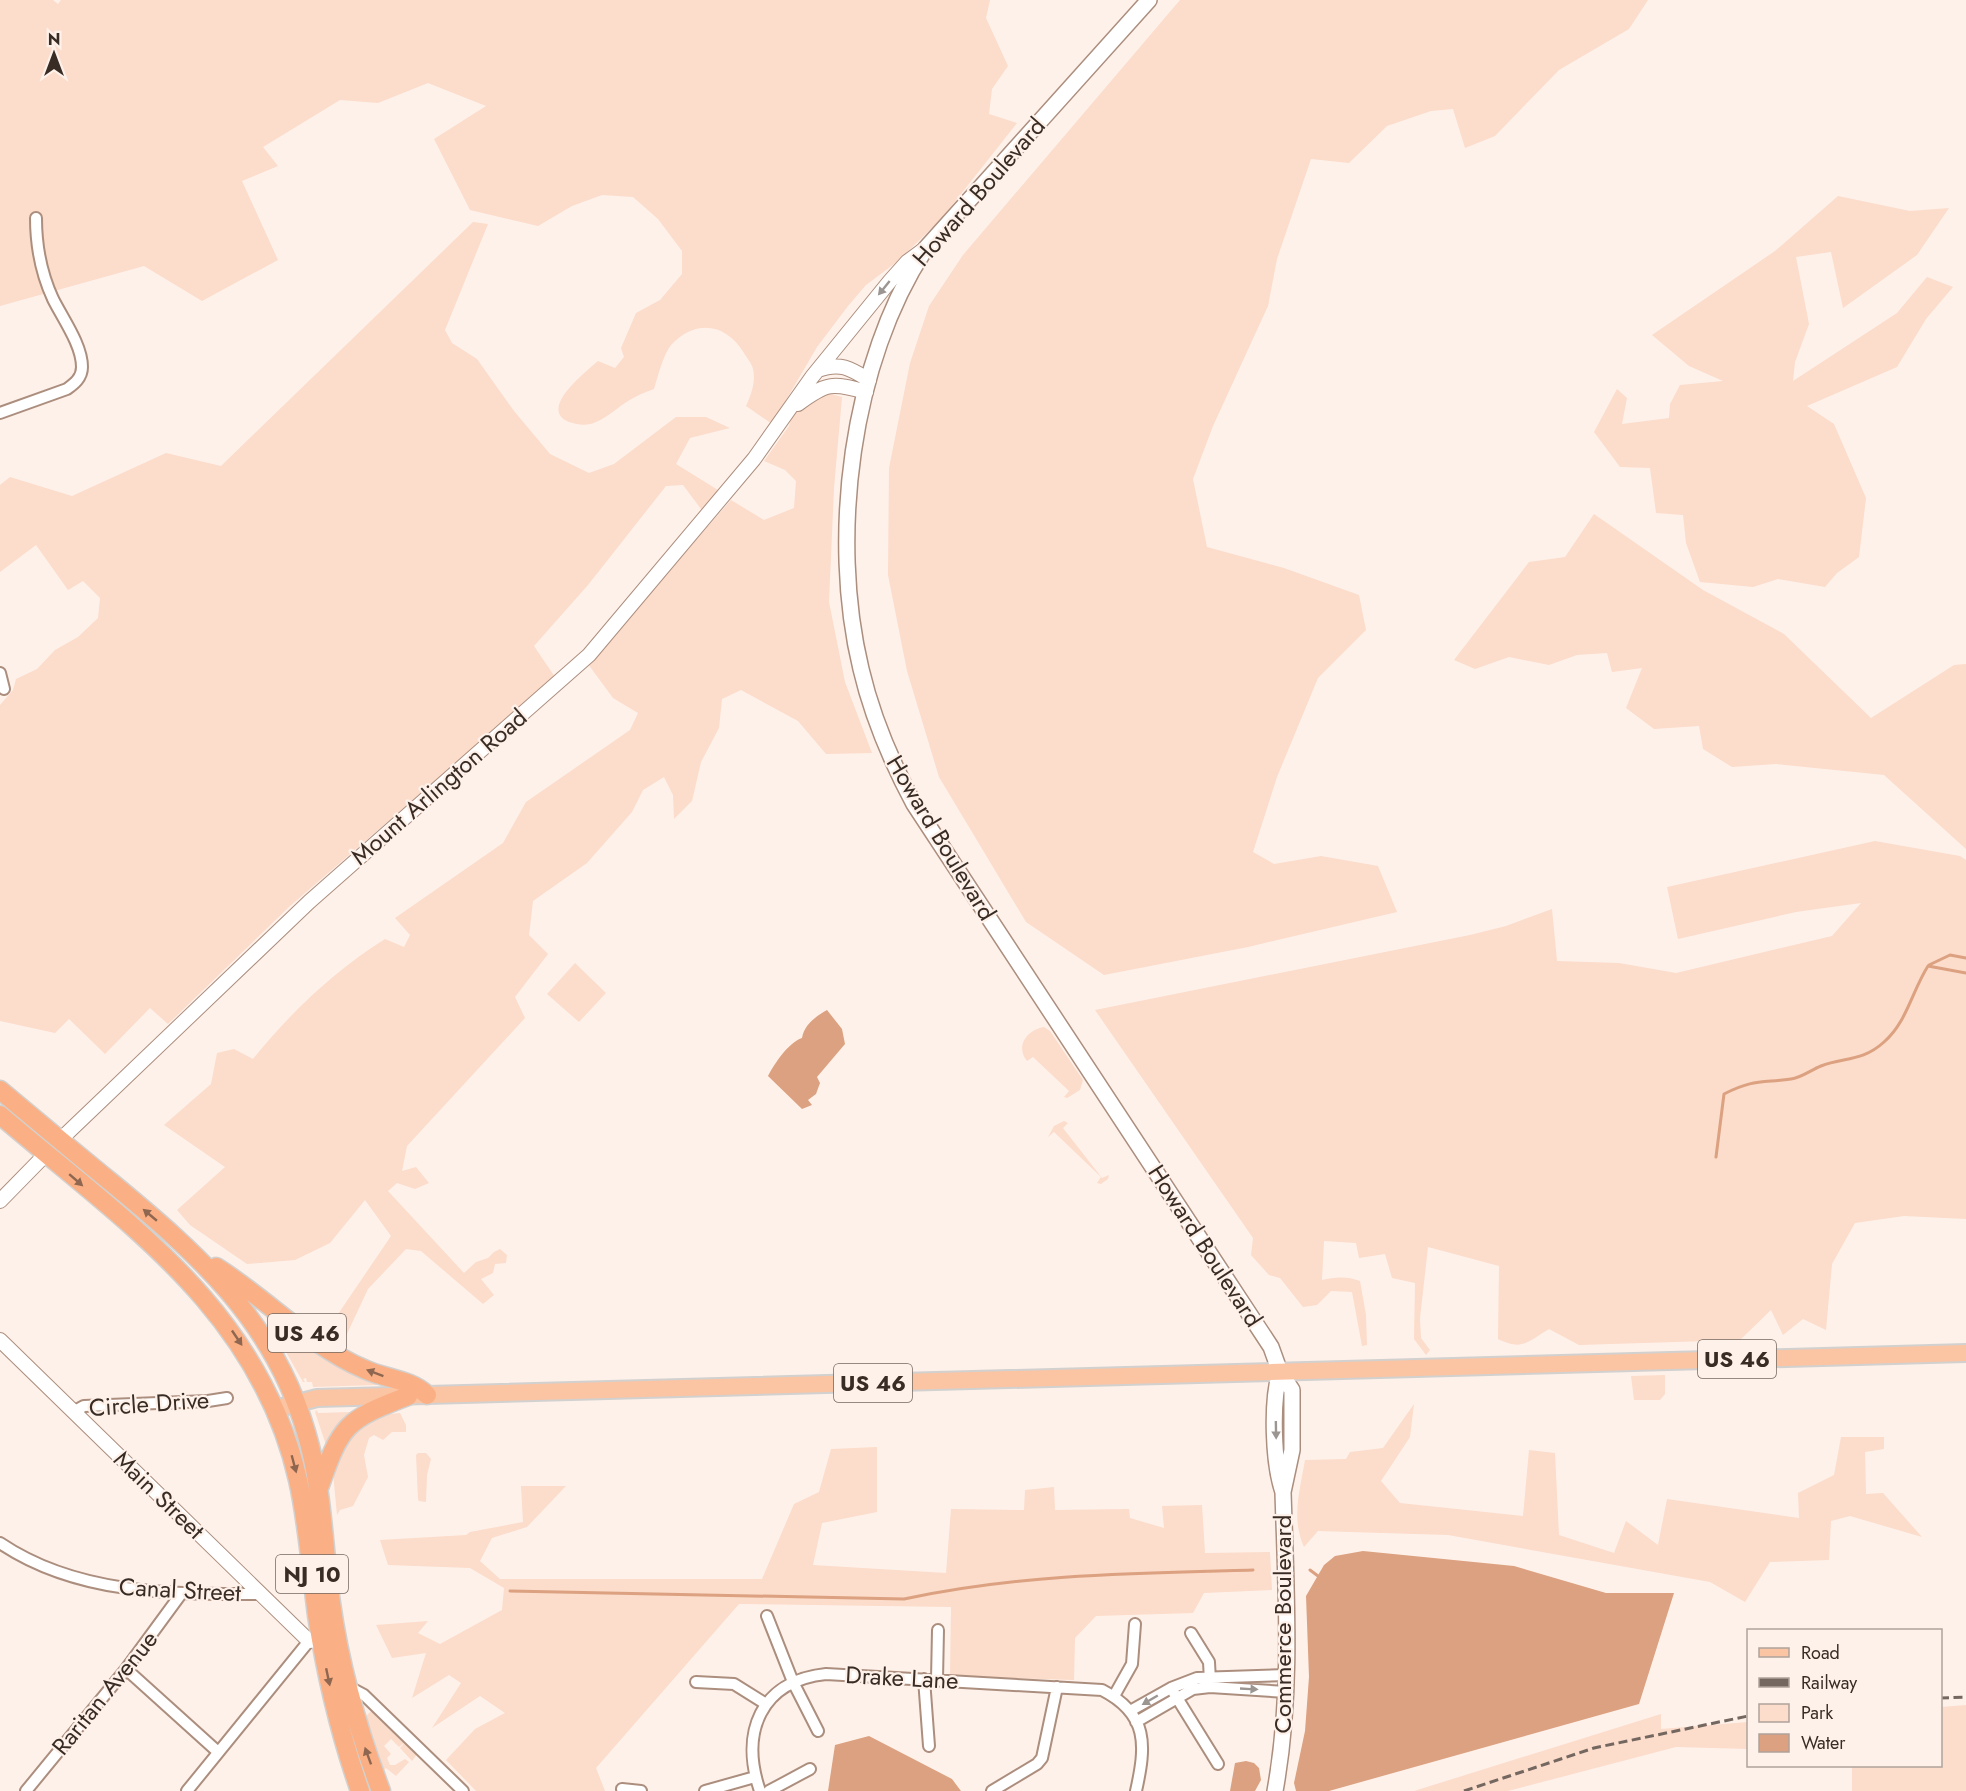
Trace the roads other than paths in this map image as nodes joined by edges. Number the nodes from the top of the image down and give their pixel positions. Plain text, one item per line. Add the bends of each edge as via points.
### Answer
1 (1149, 0) edge
2 (36, 218) dead end
3 (926, 248) junction
4 (818, 370) junction
5 (867, 386) junction
6 (791, 409) junction
7 (0, 413) edge
8 (0, 673) edge
9 (3, 689) dead end
10 (0, 1090) edge
11 (0, 1115) edge
12 (60, 1140) junction
13 (46, 1154) junction
14 (0, 1201) edge
15 (194, 1253) junction
16 (0, 1340) edge
17 (1966, 1353) edge
18 (1280, 1372) junction
19 (427, 1395) junction
20 (408, 1396) junction
21 (227, 1398) dead end
22 (296, 1401) junction
23 (275, 1409) junction
24 (73, 1412) junction
25 (318, 1490) junction
26 (0, 1543) edge
27 (181, 1594) junction
28 (260, 1594) junction
29 (767, 1616) dead end
30 (1135, 1624) dead end
31 (938, 1630) dead end
32 (1191, 1633) dead end
33 (315, 1640) junction
34 (126, 1669) junction
35 (1287, 1675) junction
36 (924, 1679) junction
37 (936, 1679) junction
38 (696, 1682) dead end
39 (793, 1682) junction
40 (1210, 1682) junction
41 (347, 1686) junction
42 (1057, 1687) junction
43 (1174, 1692) junction
44 (1286, 1692) junction
45 (1114, 1696) junction
46 (766, 1704) junction
47 (1130, 1712) junction
48 (1136, 1722) junction
49 (818, 1731) dead end
50 (929, 1746) dead end
51 (218, 1752) junction
52 (1218, 1764) dead end
53 (810, 1769) dead end
54 (755, 1777) junction
55 (1277, 1784) edge
56 (622, 1789) dead end
57 (26, 1791) edge
58 (187, 1791) edge
59 (360, 1791) edge
60 (381, 1791) edge
61 (463, 1791) edge
62 (641, 1791) edge
63 (705, 1791) edge
64 (760, 1791) edge
65 (769, 1791) edge
66 (992, 1791) edge
67 (1136, 1791) edge

1 - 3 main road, Howard Boulevard
2 - 7 street via 36,251 82,368 76,382 67,389
3 -> 4 street, Mount Arlington Road via 890,280
3 - 5 main road, Howard Boulevard via 898,294
4 - 5 street via 830,365 844,366
4 - 6 street, Mount Arlington Road
5 - 6 street, Mount Arlington Road via 825,386
5 - 18 main road, Howard Boulevard via 850,493 849,586 861,668 886,747 914,804 1271,1347
6 - 12 street, Mount Arlington Road via 754,459 589,655 309,902
8 - 9 street
10 - 12 highway, US 46
11 - 13 highway, US 46
15 -> 12 highway, US 46
13 - 14 street
13 -> 23 highway, US 46 via 197,1288 240,1343
19 -> 15 highway, US 46 via 417,1385 373,1373 337,1355
15 - 22 highway, NJ 10 via 248,1314
16 - 24 street, Main Street
17 - 18 main road, US 46
18 - 19 main road, US 46
18 - 35 main road, Commerce Boulevard via 1275,1389 1278,1476 1283,1492
19 - 20 main road, US 46
20 - 22 main road, US 46
20 - 25 highway via 365,1412 346,1428 334,1444
21 - 24 street, Circle Drive via 84,1406
22 - 23 main road, US 46
22 - 25 highway, NJ 10
23 -> 33 highway, NJ 10 via 298,1479
24 - 28 street, Main Street
25 - 41 highway, NJ 10 via 331,1605
26 - 27 street, Canal Street via 26,1558 91,1581 131,1590
27 - 28 street, Canal Street
27 - 34 street, Raritan Avenue
28 - 33 street, Main Street
29 - 39 street
30 - 45 street via 1132,1664
31 - 37 street
32 - 40 street via 1209,1662
33 - 51 street
33 -> 59 highway, NJ 10
34 - 51 street
34 - 57 street, Raritan Avenue
35 - 40 street
35 - 44 main road, Commerce Boulevard
36 - 37 street, Drake Lane
36 - 39 street, Drake Lane via 826,1674
36 - 50 street
37 - 42 street, Drake Lane
38 - 46 street via 734,1684
39 - 46 street, Drake Lane
39 - 49 street
40 - 43 street
40 -> 44 street
60 -> 41 highway, NJ 10
41 - 61 street via 364,1695
42 - 45 street, Drake Lane via 1102,1690
42 - 66 street via 1042,1758
43 -> 47 street
43 - 48 street
43 - 52 street
44 - 55 main road, Commerce Boulevard
45 - 47 street
46 - 54 street, Drake Lane via 753,1735
47 - 48 street
48 - 67 street via 1143,1751
51 - 58 street
53 - 65 street
54 - 63 street
54 - 64 street, Drake Lane
56 - 62 street

